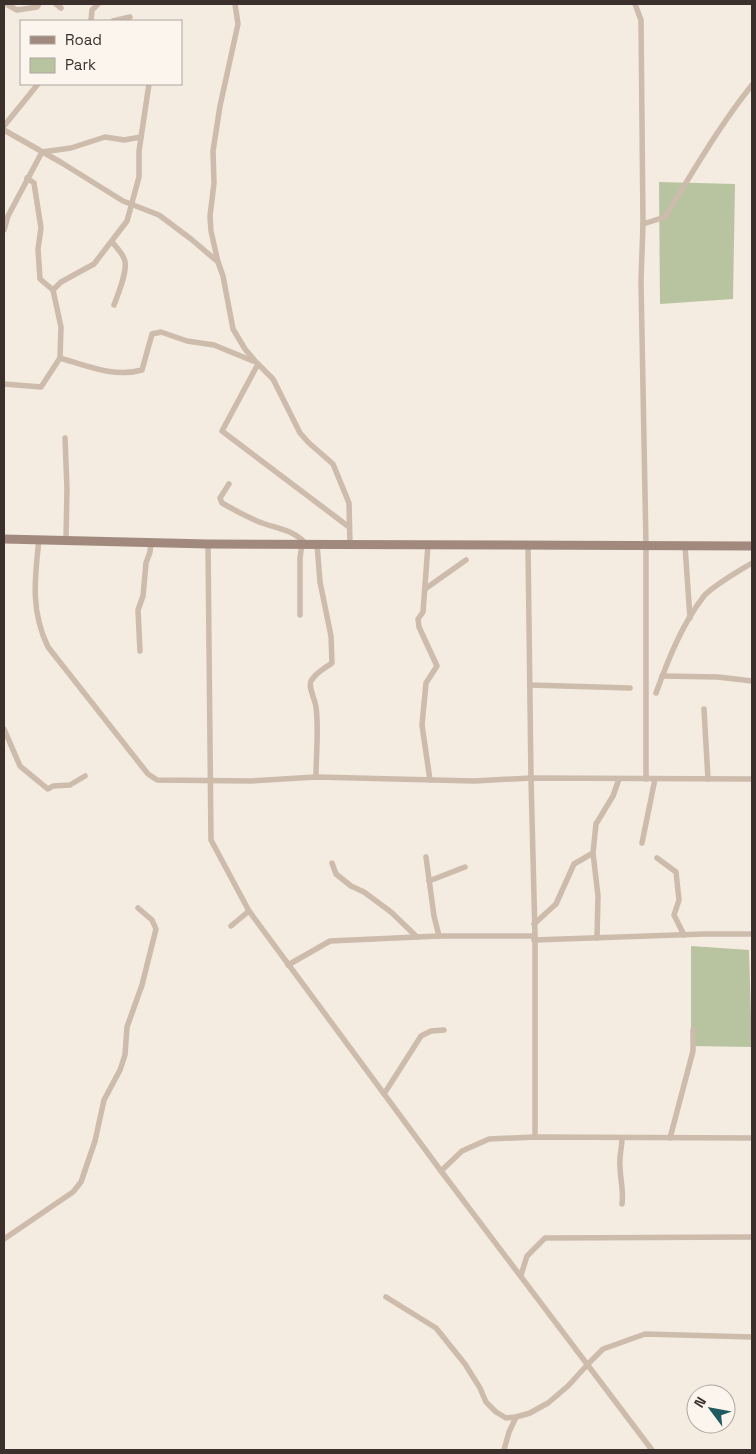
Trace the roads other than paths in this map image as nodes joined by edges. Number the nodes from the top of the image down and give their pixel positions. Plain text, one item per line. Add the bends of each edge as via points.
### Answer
1 (6, 4) edge
2 (39, 4) edge
3 (98, 4) edge
4 (235, 4) edge
5 (635, 4) edge
6 (130, 17) dead end
7 (91, 20) edge
8 (117, 20) edge
9 (37, 85) edge
10 (149, 85) edge
11 (752, 85) edge
12 (4, 126) edge
13 (4, 130) edge
14 (141, 137) junction
15 (42, 152) junction
16 (27, 178) junction
17 (132, 204) junction
18 (643, 224) junction
19 (4, 230) edge
20 (112, 242) junction
21 (218, 262) junction
22 (53, 290) junction
23 (114, 305) dead end
24 (60, 358) junction
25 (257, 363) junction
26 (4, 384) edge
27 (65, 438) dead end
28 (229, 484) dead end
29 (349, 527) junction
30 (4, 538) edge
31 (40, 539) junction
32 (66, 539) junction
33 (151, 542) junction
34 (208, 544) junction
35 (304, 544) junction
36 (316, 544) junction
37 (350, 545) junction
38 (428, 545) junction
39 (528, 546) junction
40 (646, 546) junction
41 (685, 546) junction
42 (752, 546) edge
43 (466, 560) dead end
44 (752, 563) edge
45 (425, 589) junction
46 (300, 615) dead end
47 (690, 618) junction
48 (140, 651) dead end
49 (662, 676) junction
50 (752, 681) edge
51 (530, 685) junction
52 (630, 688) dead end
53 (656, 693) dead end
54 (704, 709) dead end
55 (4, 729) edge
56 (85, 776) dead end
57 (316, 777) junction
58 (531, 778) junction
59 (618, 778) junction
60 (646, 778) junction
61 (655, 779) junction
62 (708, 779) junction
63 (752, 779) edge
64 (210, 780) junction
65 (430, 780) junction
66 (642, 843) dead end
67 (593, 853) junction
68 (426, 858) dead end
69 (657, 858) dead end
70 (332, 863) dead end
71 (465, 867) dead end
72 (429, 881) junction
73 (138, 908) dead end
74 (249, 911) junction
75 (534, 924) junction
76 (231, 926) dead end
77 (752, 934) edge
78 (684, 935) junction
79 (439, 936) junction
80 (417, 937) junction
81 (535, 938) junction
82 (597, 938) junction
83 (288, 965) junction
84 (444, 1030) dead end
85 (693, 1030) dead end
86 (384, 1094) junction
87 (535, 1137) junction
88 (622, 1138) junction
89 (670, 1138) junction
90 (752, 1138) edge
91 (441, 1170) junction
92 (622, 1204) dead end
93 (752, 1237) edge
94 (4, 1239) edge
95 (521, 1275) junction
96 (386, 1297) dead end
97 (752, 1337) edge
98 (588, 1364) junction
99 (516, 1417) junction
100 (504, 1450) edge
101 (652, 1450) edge

1 - 2 street via 17,10
3 - 7 street via 92,10
4 - 21 street via 238,24 213,151 210,216
5 - 18 street via 641,20
6 - 8 street
9 - 12 street
10 - 14 street
11 - 18 street via 716,134 665,217
13 - 15 street
14 - 15 street via 124,140 104,137 71,148
14 - 17 street via 139,177
15 - 16 street
15 - 17 street
16 - 19 street
16 - 22 street via 34,183 41,228 38,249 40,279
17 - 20 street via 127,222
17 - 21 street via 159,215
18 - 40 street via 640,281
20 - 22 street via 94,264
20 - 23 street via 125,262
21 - 25 street via 233,329
22 - 24 street via 61,327
24 - 25 street via 103,371 133,373 142,370 152,334 161,332 187,341 214,345
24 - 26 street via 41,387
25 - 29 street via 273,379 300,433 333,464 347,496
25 - 29 street via 222,431
27 - 32 street
28 - 35 street via 220,498 222,503 297,536
29 - 37 street
30 - 31 street
31 - 32 street
31 - 64 street via 34,588 38,624 48,647 148,774 157,780
32 - 33 street
33 - 34 street
33 - 48 street via 138,610
34 - 35 street
34 - 64 street
35 - 36 street
35 - 46 street via 300,558
36 - 37 street
36 - 57 street via 320,582 332,636 332,663 310,684 317,717
37 - 38 street
38 - 39 street
38 - 45 street
39 - 40 street
39 - 51 street
40 - 41 street
40 - 60 street
41 - 42 street
41 - 47 street
43 - 45 street
44 - 47 street via 705,595
45 - 65 street via 424,612 418,619 419,627 437,666 426,683 422,725
47 - 49 street
49 - 50 street
49 - 53 street
51 - 52 street
51 - 58 street
54 - 62 street
55 - 56 street via 20,766 48,790 52,786 70,785
57 - 64 street
57 - 65 street
58 - 59 street
58 - 65 street
58 - 75 street
59 - 60 street
59 - 67 street via 613,796 596,824
60 - 61 street
61 - 62 street
61 - 66 street
62 - 63 street
64 - 74 street via 211,840
67 - 75 street via 574,864 556,904
67 - 82 street via 598,896
68 - 72 street
69 - 78 street via 676,872 679,900 674,916
70 - 80 street via 336,874 391,912
71 - 72 street
72 - 79 street
73 - 94 street via 152,920 156,929 142,986 127,1027 125,1055 104,1100 82,1182 73,1192
74 - 76 street
74 - 83 street
75 - 81 street
77 - 78 street
78 - 82 street
79 - 80 street
79 - 81 street
80 - 83 street via 330,941
81 - 82 street
81 - 87 street
83 - 86 street
84 - 86 street via 421,1036
85 - 89 street via 693,1050
86 - 91 street
87 - 88 street
87 - 91 street via 489,1139 462,1151
88 - 89 street
88 - 92 street via 619,1165
89 - 90 street
91 - 95 street
93 - 95 street via 545,1238 527,1256
95 - 98 street
96 - 99 street via 436,1328 465,1364 486,1402 506,1418
97 - 98 street via 645,1334 603,1350
98 - 99 street via 548,1403
98 - 101 street
99 - 100 street

